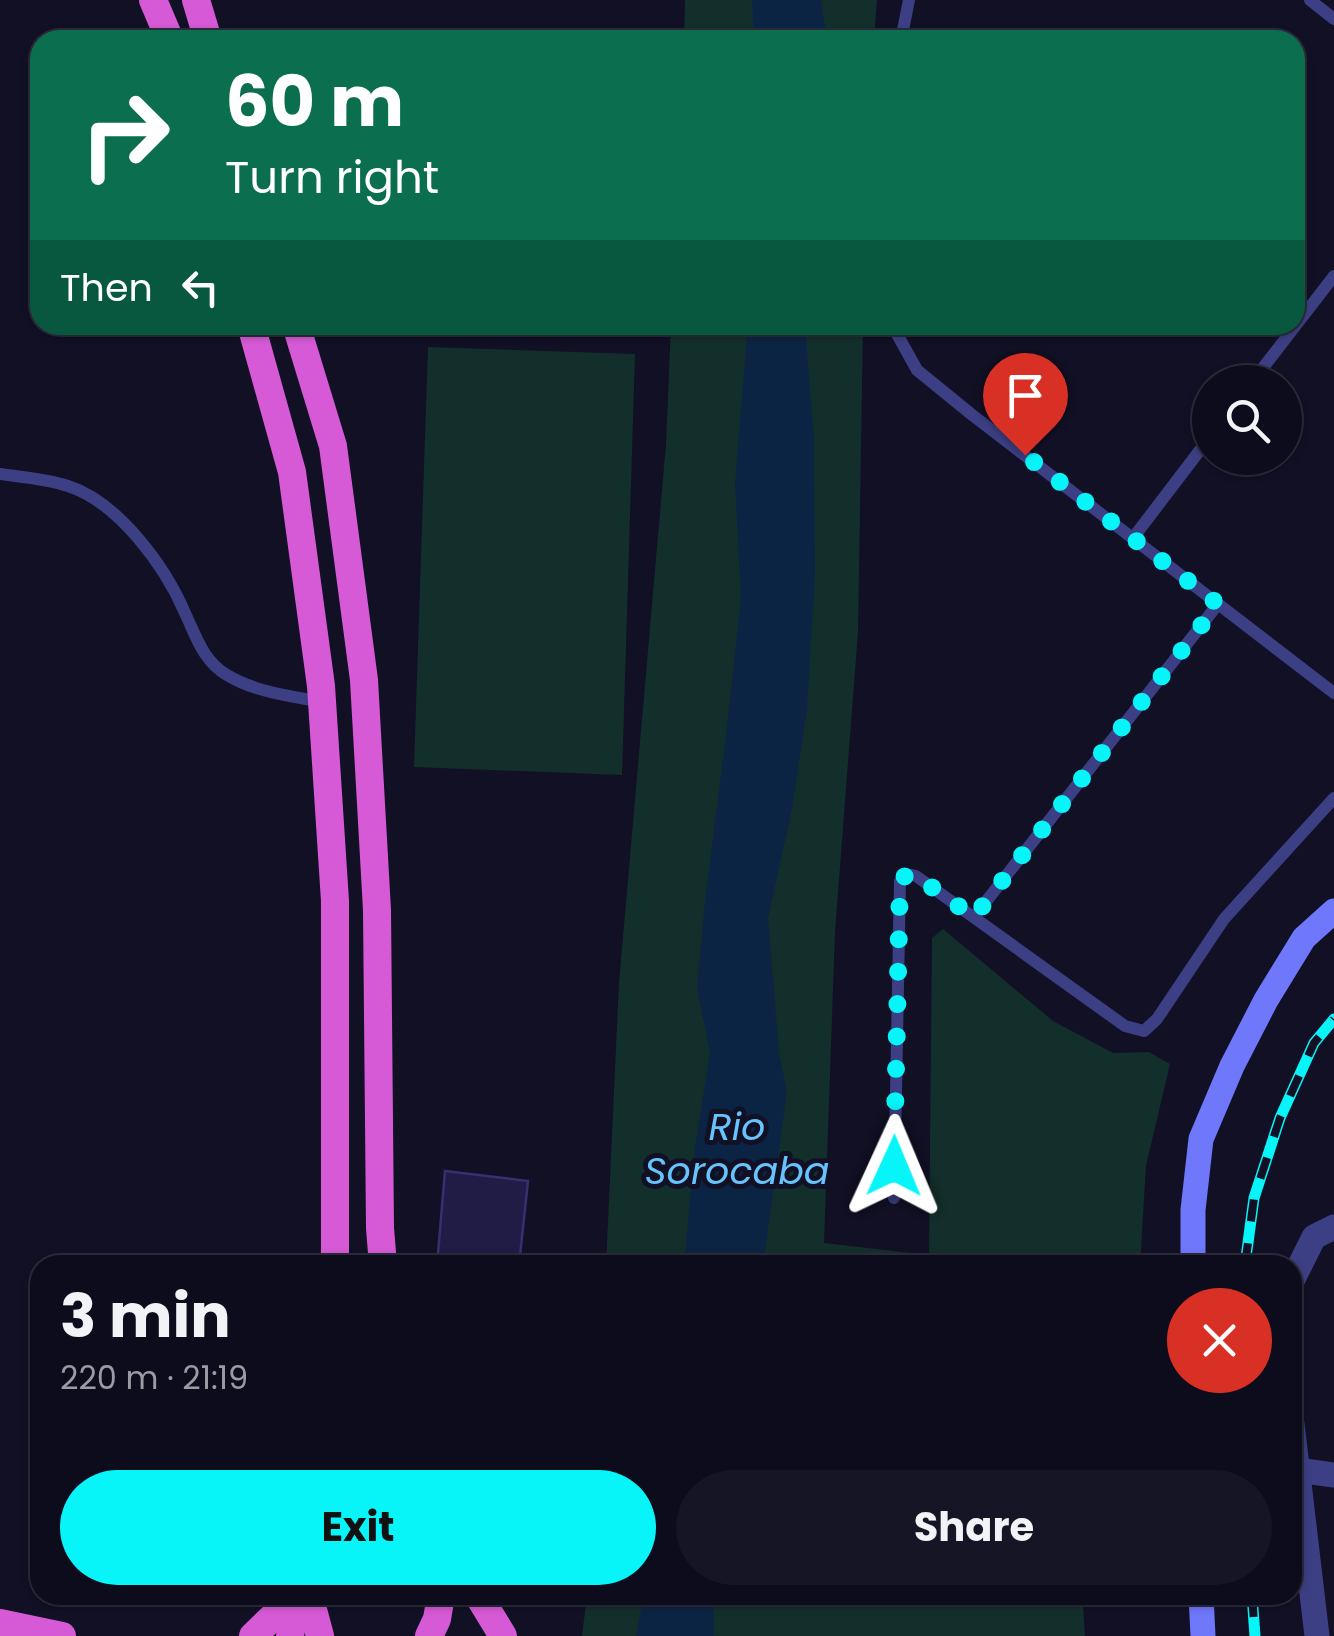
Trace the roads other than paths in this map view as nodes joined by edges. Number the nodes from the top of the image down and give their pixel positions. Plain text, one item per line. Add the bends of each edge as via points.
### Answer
1 (153, 0) edge
2 (196, 0) edge
3 (909, 0) edge
4 (1310, 0) edge
5 (1334, 19) edge
6 (166, 30) edge
7 (205, 30) edge
8 (903, 30) edge
9 (1334, 276) edge
10 (1305, 312) edge
11 (254, 335) edge
12 (299, 335) edge
13 (898, 335) edge
14 (1287, 335) edge
15 (1265, 365) edge
16 (1192, 461) edge
17 (0, 474) edge
18 (1133, 538) junction
19 (1218, 604) junction
20 (1334, 693) edge
21 (322, 702) junction
22 (1334, 798) edge
23 (1334, 911) edge
24 (974, 917) junction
25 (894, 1198) dead end
26 (1334, 1227) edge
27 (335, 1255) edge
28 (382, 1255) edge
29 (1193, 1255) edge
30 (1302, 1261) edge
31 (1302, 1471) edge
32 (1334, 1475) edge
33 (1302, 1507) edge
34 (282, 1605) edge
35 (295, 1605) edge
36 (312, 1605) edge
37 (439, 1605) edge
38 (484, 1605) edge
39 (1201, 1605) edge
40 (0, 1623) edge
41 (62, 1636) edge
42 (253, 1636) edge
43 (290, 1636) edge
44 (320, 1636) edge
45 (429, 1636) edge
46 (503, 1636) edge
47 (1202, 1636) edge
48 (1316, 1636) edge

1 - 6 highway
2 - 7 highway
3 - 8 lane
4 - 5 lane
9 - 10 lane
11 - 21 highway via 292,472
12 - 28 highway via 333,446 364,680 378,910
13 - 18 lane via 918,370
14 - 15 lane
16 - 18 lane
17 - 21 lane via 69,486 100,503 131,530 162,572 202,653 225,675 269,693
18 - 19 lane
19 - 20 lane
19 - 24 lane
21 - 27 highway via 335,901
22 - 24 lane via 1224,919 1144,1030 1125,1026
23 - 29 main road via 1304,938 1266,1000 1201,1140
24 - 25 lane via 916,876 900,881
26 - 30 street via 1314,1237
31 - 32 street
33 - 48 street
34 - 42 highway
35 - 43 highway
36 - 44 highway
37 - 45 highway
38 - 46 highway
39 - 47 main road
40 - 41 highway

